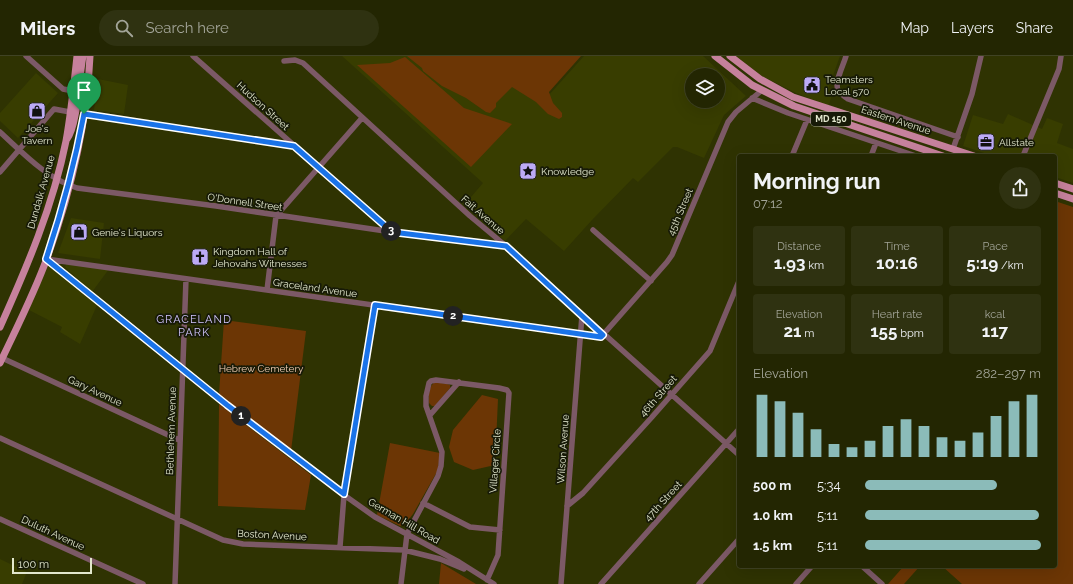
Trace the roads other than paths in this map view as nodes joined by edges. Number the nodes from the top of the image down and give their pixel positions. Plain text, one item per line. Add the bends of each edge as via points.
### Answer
1 (26, 56) edge
2 (77, 56) edge
3 (83, 56) edge
4 (90, 56) edge
5 (193, 56) edge
6 (715, 56) edge
7 (730, 56) edge
8 (846, 56) edge
9 (981, 56) edge
10 (1061, 56) edge
11 (284, 61) dead end
12 (729, 68) junction
13 (760, 79) junction
14 (761, 90) junction
15 (73, 91) junction
16 (752, 98) junction
17 (810, 103) junction
18 (70, 112) junction
19 (84, 114) junction
20 (362, 118) junction
21 (807, 120) junction
22 (0, 132) edge
23 (958, 137) junction
24 (66, 141) junction
25 (876, 143) junction
26 (294, 146) junction
27 (20, 150) junction
28 (952, 153) edge
29 (793, 154) edge
30 (872, 154) edge
31 (910, 154) edge
32 (937, 154) edge
33 (1024, 154) edge
34 (318, 167) junction
35 (0, 172) edge
36 (56, 179) junction
37 (1057, 184) edge
38 (69, 186) junction
39 (1073, 189) edge
40 (1057, 194) edge
41 (1073, 199) edge
42 (276, 216) junction
43 (593, 230) dead end
44 (392, 232) junction
45 (506, 246) junction
46 (46, 259) junction
47 (64, 261) junction
48 (62, 272) junction
49 (186, 278) junction
50 (651, 281) junction
51 (737, 286) edge
52 (267, 290) junction
53 (375, 305) junction
54 (582, 316) junction
55 (0, 327) edge
56 (581, 334) junction
57 (603, 335) junction
58 (1, 361) edge
59 (182, 368) junction
60 (459, 382) junction
61 (671, 395) junction
62 (430, 415) junction
63 (737, 431) edge
64 (0, 438) edge
65 (179, 440) junction
66 (726, 444) junction
67 (737, 454) edge
68 (344, 494) junction
69 (423, 503) junction
70 (567, 506) junction
71 (0, 518) edge
72 (177, 520) junction
73 (500, 530) junction
74 (407, 534) junction
75 (737, 541) edge
76 (340, 547) junction
77 (404, 550) junction
78 (810, 568) edge
79 (864, 568) edge
80 (488, 580) junction
81 (143, 584) edge
82 (175, 584) edge
83 (401, 584) edge
84 (494, 584) edge
85 (562, 584) edge
86 (601, 584) edge
87 (699, 584) edge
88 (796, 584) edge
89 (882, 584) edge

1 - 15 street via 63,89
2 - 15 main road, Dundalk Avenue
3 - 24 main road via 73,127
4 - 19 main road
5 - 26 street, Hudson Street
6 - 12 main road, Eastern Avenue / MD 150
7 - 13 main road, Eastern Avenue / MD 150
8 - 23 street, Eastern Avenue via 837,81 838,91 853,101
9 - 23 street
10 - 33 street via 1059,69
11 - 20 street, Fait Avenue via 295,60 302,63
12 - 13 main road via 734,68 754,81
12 - 14 main road, Eastern Avenue / MD 150
13 - 17 main road, Eastern Avenue / MD 150
14 - 16 street, 45th Street
14 - 17 main road via 767,88 794,100
14 - 32 main road, Eastern Avenue / MD 150 via 812,113
15 - 18 main road, Dundalk Avenue
16 - 21 street
16 - 50 street, 45th Street via 736,112 726,126 672,255
17 - 28 main road, Eastern Avenue / MD 150
18 - 24 main road, Dundalk Avenue
18 - 27 street via 54,109
19 - 26 street
19 - 38 main road
20 - 34 street
20 - 45 street, Fait Avenue
21 - 25 street
21 - 29 street
22 - 27 street, O'Donnell Street
23 - 28 street
24 - 36 main road, Dundalk Avenue
25 - 30 street
25 - 31 street
26 - 34 street, Hudson Street
27 - 35 street
27 - 36 street, O'Donnell Street
34 - 42 street
34 - 44 street, Hudson Street
36 - 38 street, O'Donnell Street
36 - 55 main road, Dundalk Avenue via 33,252
37 - 39 main road
38 - 42 street, O'Donnell Street
38 - 46 main road
40 - 41 main road
42 - 44 street, O'Donnell Street
42 - 52 street
43 - 50 street
44 - 45 street, O'Donnell Street
45 - 54 street, Fait Avenue
46 - 47 street, Graceland Avenue
46 - 48 street, German Hill Road
46 - 58 main road
47 - 48 street
47 - 49 street, Graceland Avenue
48 - 59 street, German Hill Road
49 - 52 street, Graceland Avenue
49 - 59 street, Bethlehem Avenue
50 - 57 street, 45th Street
51 - 61 street, 46th Street via 710,350
52 - 53 street, Graceland Avenue
53 - 56 street, Graceland Avenue
53 - 68 street
54 - 56 street, Wilson Avenue
54 - 57 street, Fait Avenue
56 - 57 street, Graceland Avenue via 601,337
56 - 70 street, Wilson Avenue
57 - 61 street, Fait Avenue
58 - 65 street, Gary Avenue
59 - 65 street, Bethlehem Avenue
59 - 68 street, German Hill Road
60 - 62 street
60 - 62 street, Villager Circle via 436,380 429,383 426,402
60 - 73 street, Villager Circle via 504,389 509,393
61 - 66 street, Fait Avenue
61 - 70 street, 46th Street via 583,493
62 - 69 street, Villager Circle via 440,444 442,459 438,476
63 - 66 street, 47th Street
64 - 72 street, Boston Avenue
65 - 72 street, Bethlehem Avenue
66 - 67 street, Fait Avenue
66 - 86 street, 47th Street
68 - 74 street, German Hill Road via 375,517
68 - 76 street
69 - 73 street via 470,527
69 - 74 street, Villager Circle
70 - 85 street, Wilson Avenue
71 - 81 street, Duluth Avenue
72 - 76 street, Boston Avenue via 230,542
72 - 82 street, Bethlehem Avenue
73 - 80 street, Villager Circle via 498,555
74 - 77 street, Villager Circle
74 - 80 street, German Hill Road
75 - 87 street
76 - 77 street, Boston Avenue
77 - 80 street, Boston Avenue via 446,561
77 - 83 street, Villager Circle
78 - 88 street
79 - 89 street
80 - 84 street, German Hill Road

